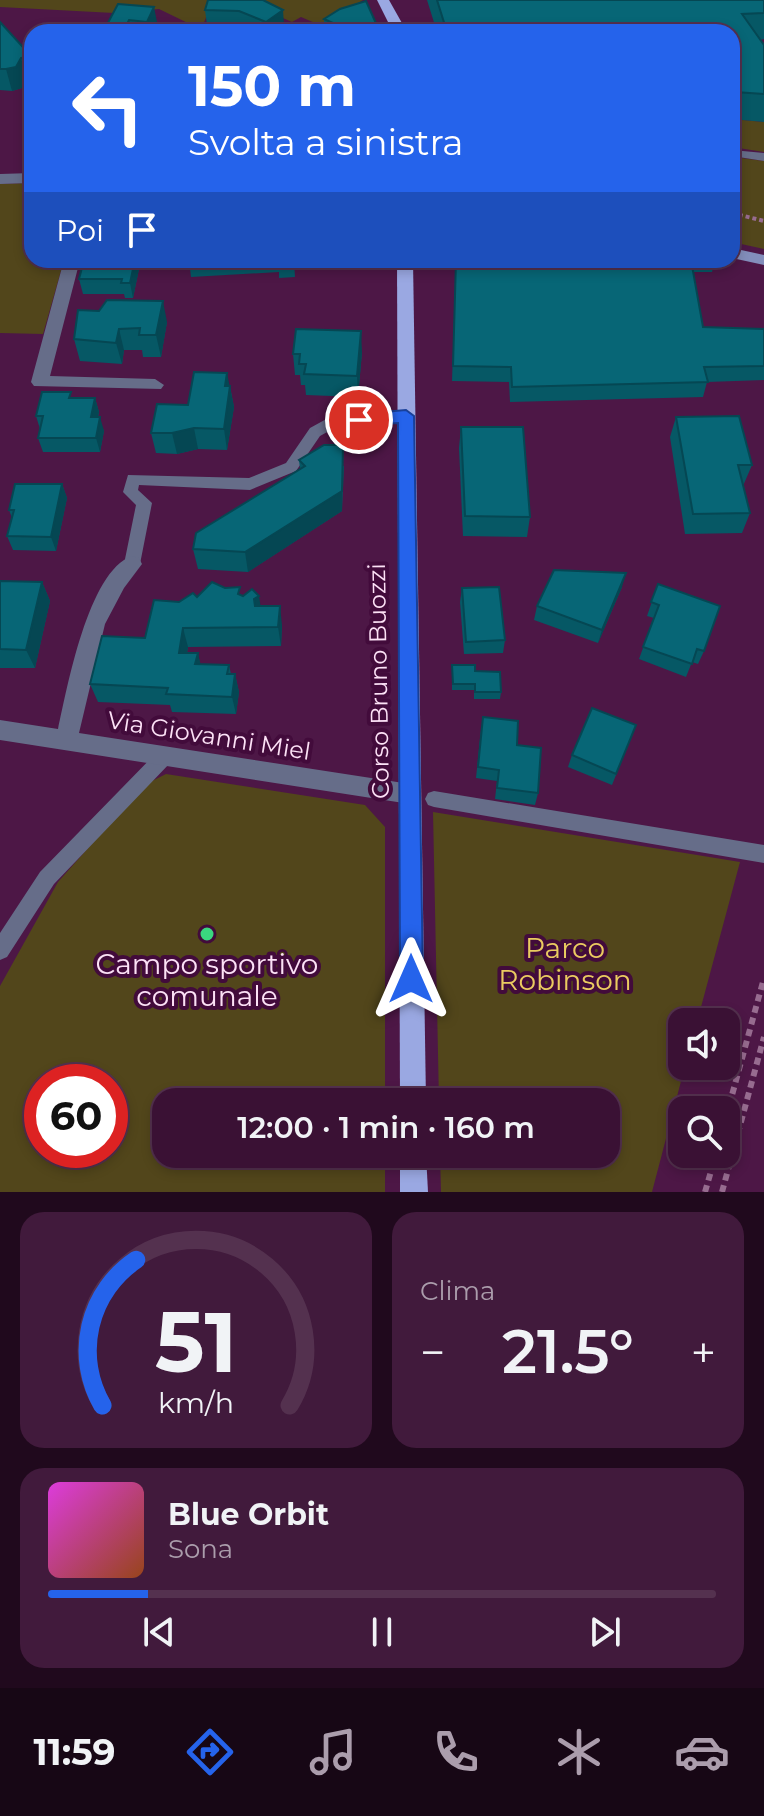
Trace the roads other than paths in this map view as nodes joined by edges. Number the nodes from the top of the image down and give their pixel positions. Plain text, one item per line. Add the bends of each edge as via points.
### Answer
1 (383, 0) edge
2 (396, 24) edge
3 (740, 154) edge
4 (764, 157) edge
5 (24, 178) edge
6 (0, 179) edge
7 (740, 255) edge
8 (764, 260) edge
9 (70, 268) edge
10 (405, 268) edge
11 (155, 385) dead end
12 (406, 416) junction
13 (132, 564) joint
14 (0, 730) edge
15 (66, 740) junction
16 (165, 756) junction
17 (410, 794) junction
18 (434, 799) dead end
19 (764, 854) edge
20 (0, 950) edge
21 (413, 1088) edge
22 (413, 1168) edge
23 (414, 1192) edge

1 - 2 main road
3 - 4 lane
5 - 6 street
7 - 8 street
9 - 11 street via 40,382
10 - 12 main road, Corso Bruno Buozzi
12 - 13 lane via 335,421 315,432 291,467 250,484 133,479 130,492 144,503
12 - 17 main road, Corso Bruno Buozzi
13 - 15 street via 97,614
14 - 15 street, Via Giovanni Miel
15 - 16 street, Via Giovanni Miel
16 - 17 street, Via Giovanni Miel
16 - 20 lane via 47,878
17 - 21 main road, Corso Bruno Buozzi
18 - 19 lane
22 - 23 main road

